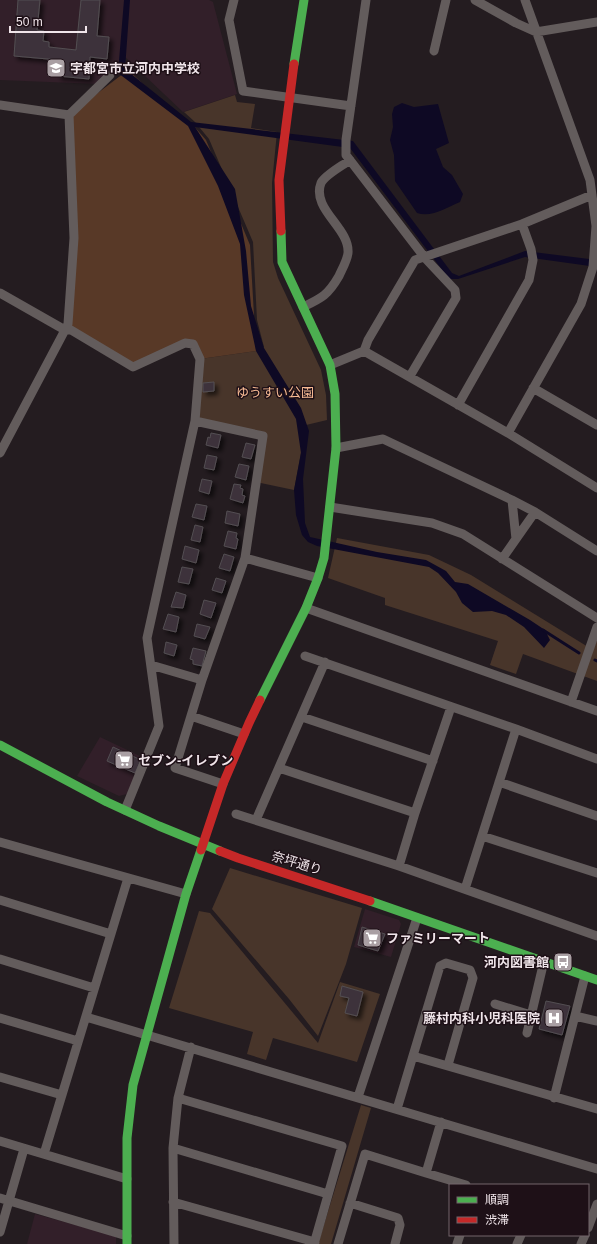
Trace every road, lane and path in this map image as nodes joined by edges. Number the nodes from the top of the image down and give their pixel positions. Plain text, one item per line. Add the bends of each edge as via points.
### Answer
1 (234, 0) edge
2 (304, 0) edge
3 (366, 0) edge
4 (446, 0) edge
5 (474, 0) edge
6 (525, 0) edge
7 (597, 22) edge
8 (536, 32) junction
9 (434, 51) dead end
10 (110, 75) dead end
11 (289, 97) junction
12 (0, 105) edge
13 (351, 106) junction
14 (69, 115) junction
15 (350, 160) junction
16 (594, 180) edge
17 (592, 196) junction
18 (522, 224) junction
19 (431, 256) junction
20 (0, 293) edge
21 (302, 307) junction
22 (65, 330) junction
23 (364, 351) junction
24 (330, 365) junction
25 (410, 376) junction
26 (533, 388) junction
27 (458, 405) junction
28 (194, 421) junction
29 (597, 425) edge
30 (508, 433) junction
31 (336, 448) junction
32 (0, 453) edge
33 (597, 488) edge
34 (512, 500) junction
35 (330, 507) junction
36 (535, 512) junction
37 (516, 539) junction
38 (597, 551) edge
39 (245, 558) junction
40 (502, 559) junction
41 (318, 578) junction
42 (306, 608) junction
43 (597, 618) edge
44 (597, 628) edge
45 (305, 656) dead end
46 (325, 662) junction
47 (151, 665) junction
48 (202, 680) junction
49 (571, 702) junction
50 (451, 706) junction
51 (597, 711) edge
52 (191, 716) junction
53 (302, 717) junction
54 (516, 729) junction
55 (244, 734) junction
56 (0, 745) edge
57 (597, 759) edge
58 (433, 761) junction
59 (279, 768) junction
60 (499, 782) junction
61 (223, 784) junction
62 (125, 810) junction
63 (415, 813) junction
64 (236, 814) dead end
65 (597, 816) edge
66 (256, 820) junction
67 (482, 836) junction
68 (0, 842) edge
69 (203, 844) junction
70 (399, 866) junction
71 (597, 873) edge
72 (128, 878) junction
73 (465, 889) junction
74 (186, 894) junction
75 (0, 900) edge
76 (417, 918) junction
77 (111, 934) junction
78 (597, 936) edge
79 (0, 959) edge
80 (544, 962) junction
81 (585, 976) junction
82 (597, 980) edge
83 (94, 988) junction
84 (495, 1004) dead end
85 (531, 1016) junction
86 (575, 1016) junction
87 (86, 1017) junction
88 (0, 1018) edge
89 (597, 1021) edge
90 (527, 1033) dead end
91 (146, 1034) junction
92 (78, 1041) junction
93 (191, 1047) junction
94 (412, 1056) junction
95 (448, 1066) junction
96 (0, 1077) edge
97 (62, 1095) junction
98 (358, 1097) junction
99 (178, 1098) junction
100 (554, 1098) junction
101 (397, 1109) junction
102 (597, 1109) edge
103 (441, 1122) junction
104 (0, 1141) edge
105 (24, 1148) junction
106 (173, 1148) junction
107 (44, 1154) junction
108 (597, 1168) edge
109 (426, 1173) junction
110 (127, 1179) junction
111 (463, 1184) edge
112 (328, 1194) junction
113 (4, 1200) edge
114 (174, 1202) junction
115 (350, 1203) junction
116 (597, 1204) edge
117 (589, 1224) edge
118 (0, 1232) edge
119 (128, 1240) edge
120 (314, 1243) edge
121 (174, 1244) edge
122 (338, 1244) edge
123 (395, 1244) edge

1 - 11 street via 229,20 242,91
2 - 11 street
3 - 13 street
4 - 9 street
5 - 8 street
6 - 8 street
7 - 8 street
8 - 16 street
10 - 14 street
11 - 13 street
11 - 21 street via 279,180 282,262
12 - 14 street
13 - 15 street via 346,144 346,155
14 - 22 street via 74,238 68,324
15 - 19 street
15 - 21 street via 324,178 320,194 323,205 345,239 348,252 344,266 332,288 321,298
16 - 17 street
17 - 18 street
17 - 26 street via 596,226 593,263 581,304
18 - 19 street
18 - 27 street via 532,255 529,280
19 - 23 street via 415,260
19 - 25 street via 455,290 456,298
20 - 22 street
21 - 24 street
22 - 28 street via 71,330 133,367 185,343 193,344 200,359
22 - 32 street
23 - 24 street
23 - 25 street
24 - 31 street via 335,394
25 - 27 street
26 - 29 street
26 - 30 street
27 - 30 street
28 - 39 street via 263,436
28 - 47 street via 146,638
30 - 33 street
31 - 34 street via 383,439
31 - 35 street
34 - 36 street
34 - 37 street
35 - 40 street via 432,523 463,534
35 - 41 street via 324,558
36 - 37 street
36 - 38 street
37 - 40 street
39 - 41 street
39 - 48 street
40 - 43 street
41 - 42 street
42 - 49 street
42 - 55 street
44 - 49 street
45 - 46 street
46 - 50 street
46 - 53 street
47 - 48 street
47 - 62 street via 159,726
48 - 52 street
49 - 51 street
50 - 54 street
50 - 58 street
52 - 55 street
52 - 61 street via 175,768
53 - 58 street
53 - 59 street
54 - 57 street
54 - 60 street
55 - 61 street
56 - 62 street, 奈坪通り
58 - 63 street
59 - 63 street
59 - 66 street
60 - 65 street
60 - 67 street
61 - 69 street
62 - 69 street, 奈坪通り
63 - 70 street
64 - 66 street
66 - 70 street
67 - 71 street
67 - 73 street
68 - 72 street
69 - 74 street
69 - 76 street, 奈坪通り
70 - 73 street
72 - 74 street
72 - 77 street
73 - 78 street
74 - 91 street
75 - 77 street
76 - 80 street, 奈坪通り
76 - 98 street
77 - 83 street
79 - 83 street
80 - 81 street, 奈坪通り
80 - 85 street
81 - 82 street, 奈坪通り
81 - 86 street
83 - 87 street
84 - 85 street
85 - 90 street
86 - 89 street
86 - 100 street
87 - 91 street
87 - 92 street
88 - 92 street
91 - 93 street
91 - 110 street via 133,1085 127,1138
92 - 97 street
93 - 98 street
93 - 99 street
94 - 95 street
94 - 95 street via 440,966 446,963 470,970 473,978
94 - 101 street
95 - 100 street
96 - 97 street
97 - 107 street
98 - 101 street
99 - 106 street
99 - 112 street via 342,1146
100 - 102 street
101 - 103 street
103 - 108 street
103 - 109 street
104 - 105 street
105 - 107 street
105 - 113 street
106 - 112 street
106 - 114 street
107 - 110 street
109 - 111 street
109 - 115 street via 365,1154
110 - 119 street
112 - 120 street
113 - 118 street
113 - 119 street
114 - 120 street
114 - 121 street
115 - 122 street
115 - 123 street via 398,1218 400,1224
116 - 117 street

